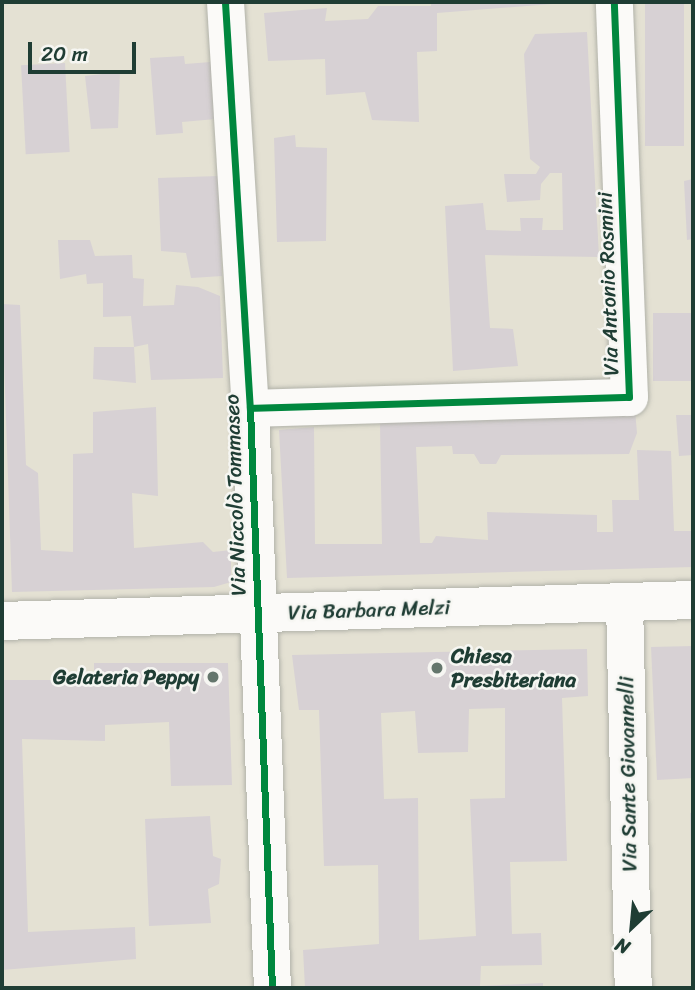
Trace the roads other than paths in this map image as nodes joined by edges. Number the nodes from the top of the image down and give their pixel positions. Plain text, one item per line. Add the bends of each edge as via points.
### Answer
1 (225, 2) edge
2 (614, 2) edge
3 (250, 408) junction
4 (693, 600) edge
5 (624, 602) junction
6 (257, 614) junction
7 (2, 621) edge
8 (272, 988) edge
9 (633, 988) edge

1 - 3 street, Via Niccolò Tommaseo
2 - 3 street, Via Antonio Rosmini via 629,397
3 - 6 street, Via Niccolò Tommaseo
4 - 5 street, Via Barbara Melzi
5 - 6 street, Via Barbara Melzi
5 - 9 street, Via Sante Giovannelli
6 - 7 street, Via Barbara Melzi
6 - 8 street, Via Niccolò Tommaseo

